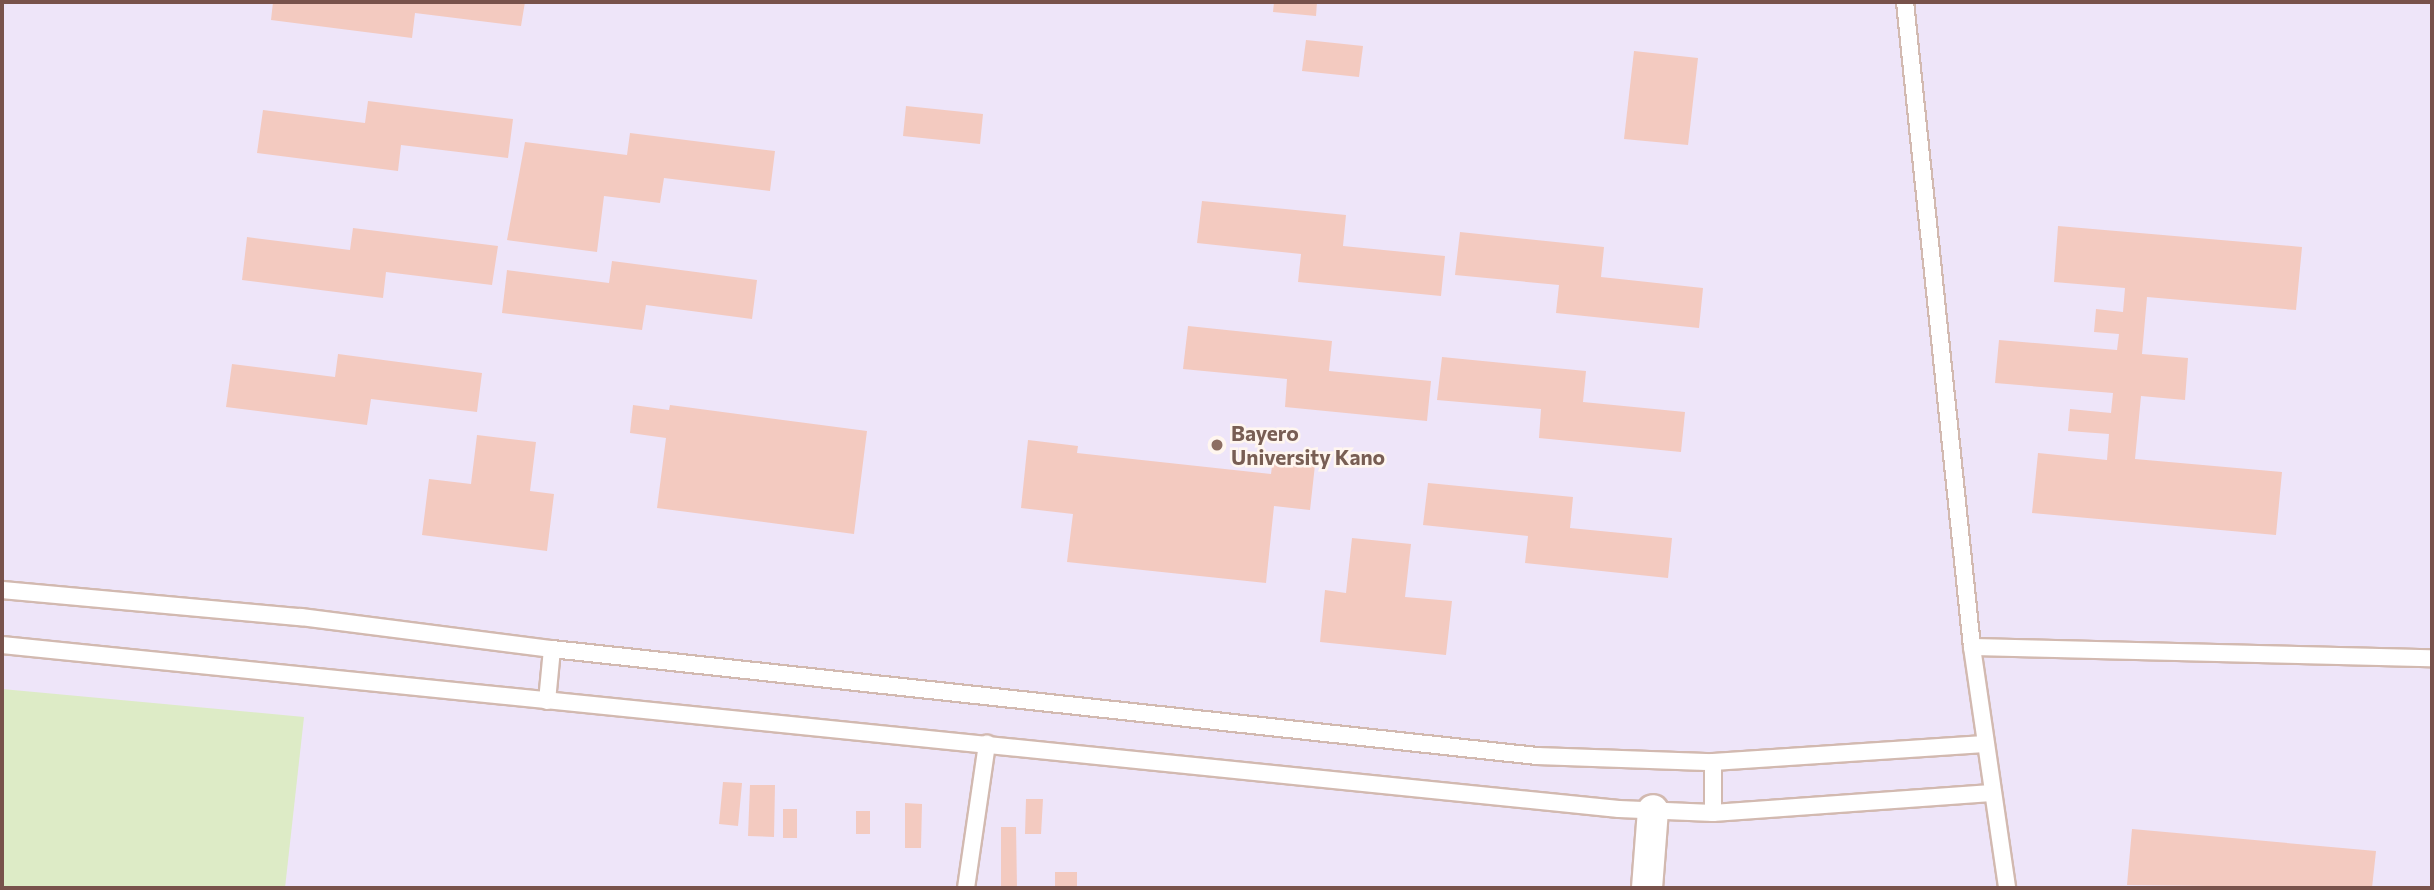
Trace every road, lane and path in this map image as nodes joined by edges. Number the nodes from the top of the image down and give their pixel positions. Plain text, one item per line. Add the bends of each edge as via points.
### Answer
1 (1905, 2) edge
2 (2, 590) edge
3 (2, 645) edge
4 (1972, 647) junction
5 (552, 649) junction
6 (2432, 658) edge
7 (547, 701) junction
8 (987, 744) junction
9 (1984, 744) junction
10 (1713, 762) junction
11 (1991, 793) junction
12 (1653, 810) junction
13 (1713, 813) junction
14 (967, 888) edge
15 (1647, 888) edge
16 (2007, 888) edge

1 - 4 lane
2 - 5 lane via 301,617
3 - 7 lane
4 - 6 lane
4 - 9 lane
5 - 7 lane
5 - 10 lane via 1537,756
7 - 8 lane
8 - 12 lane
8 - 14 lane
9 - 10 lane
9 - 11 lane
10 - 13 lane
11 - 13 lane
11 - 16 lane
12 - 13 lane
12 - 15 street

